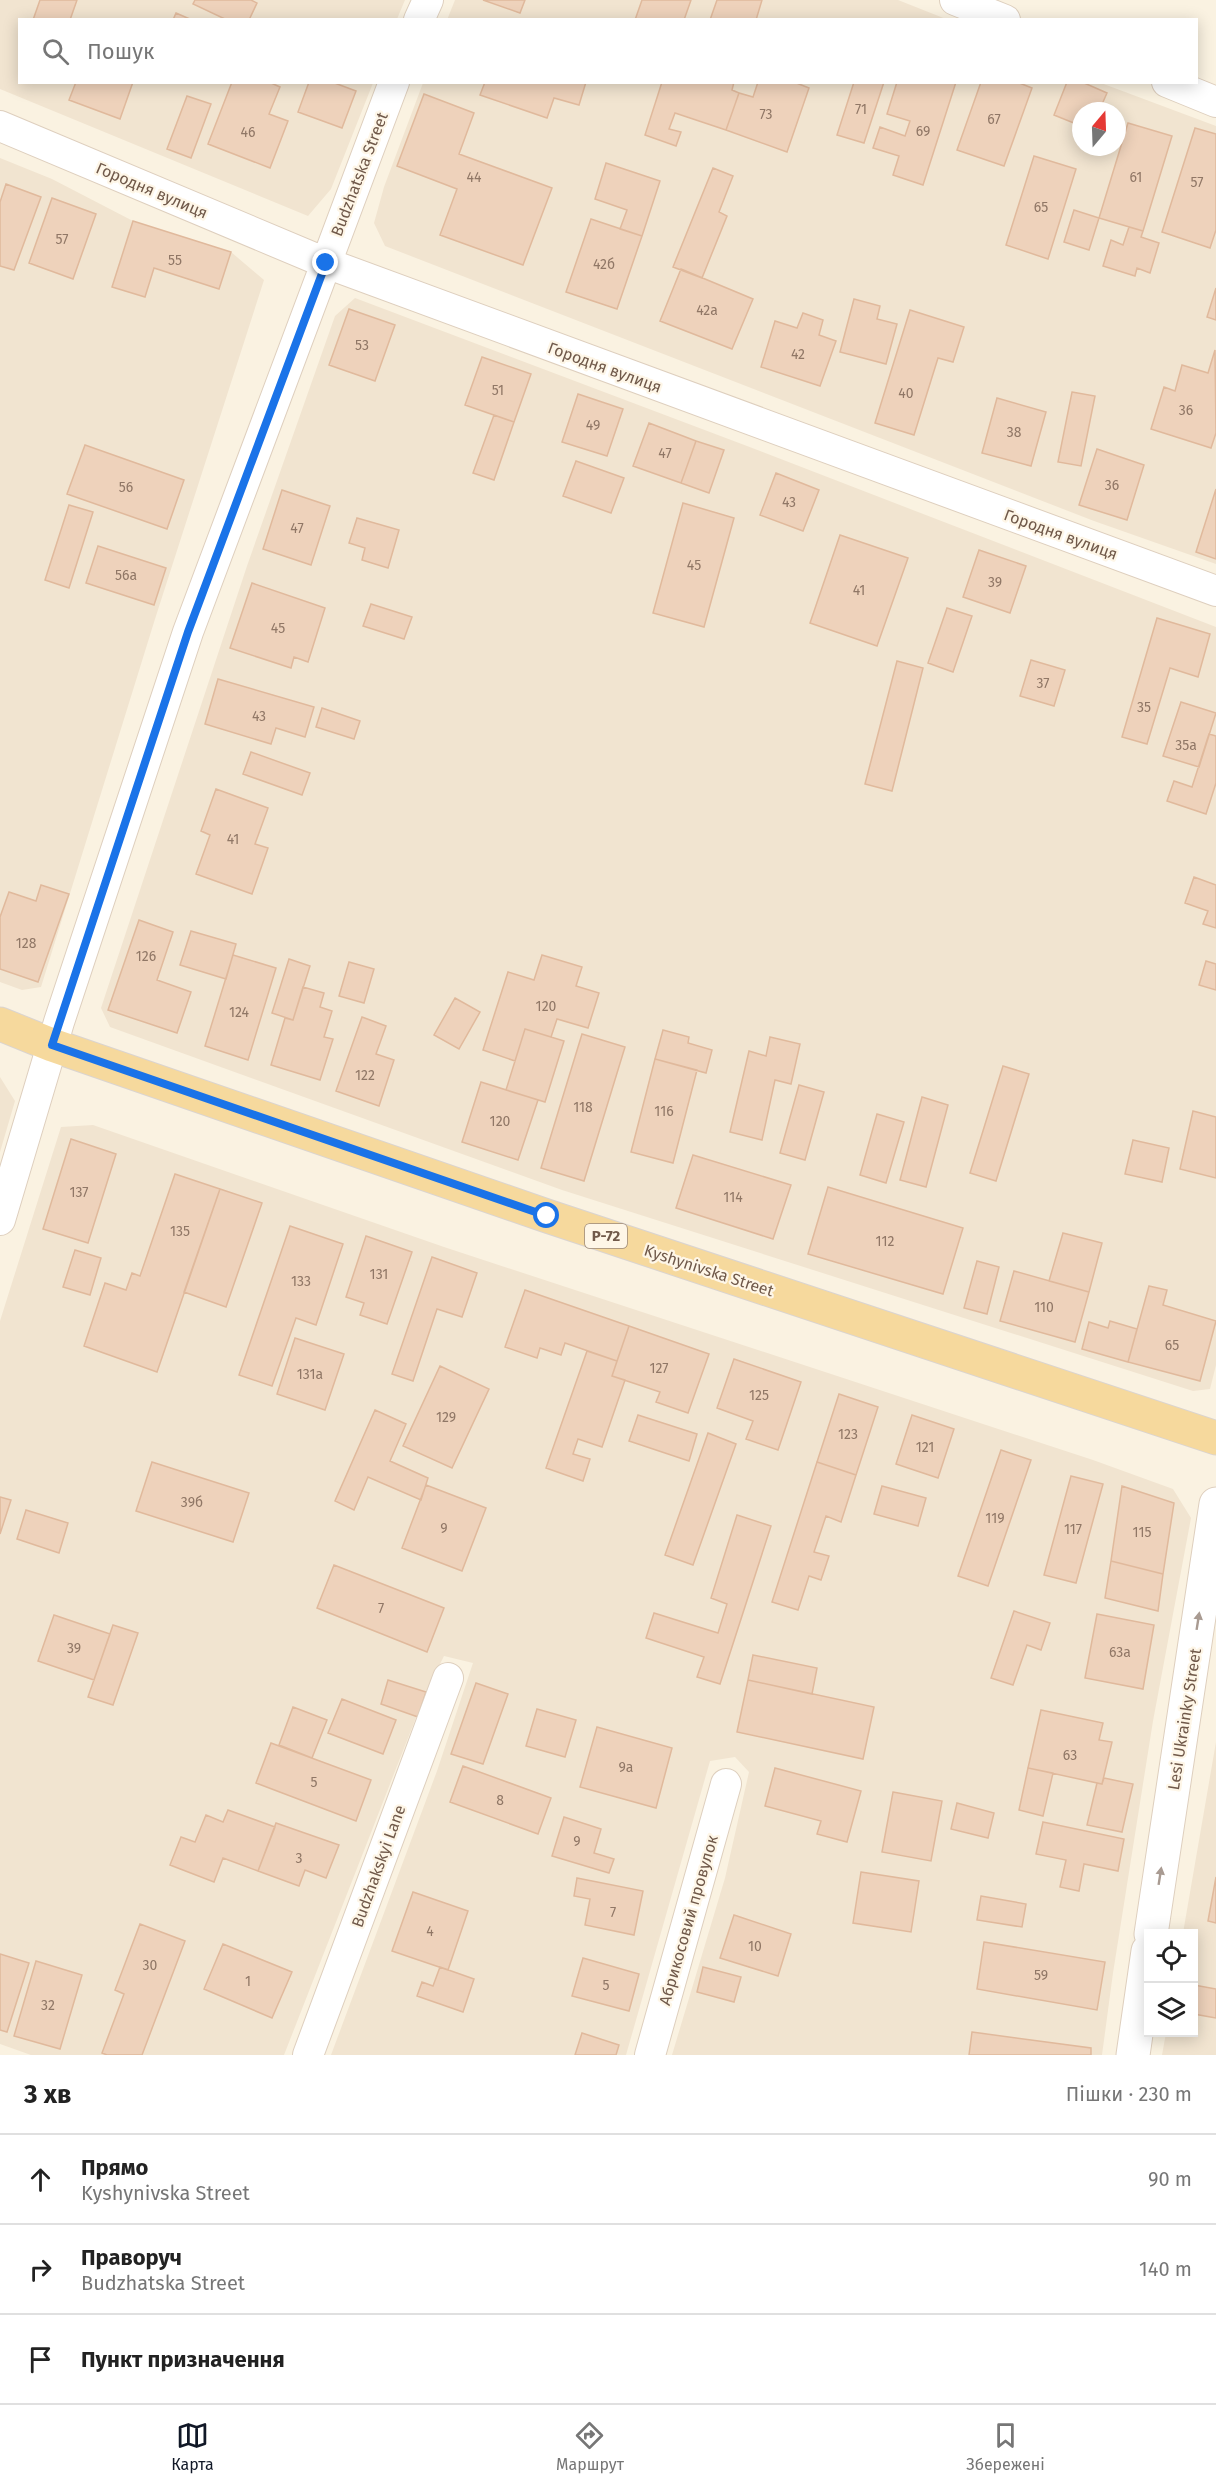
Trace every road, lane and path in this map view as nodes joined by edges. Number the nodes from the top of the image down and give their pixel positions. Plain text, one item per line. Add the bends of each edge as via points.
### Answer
1 (428, 0) edge
2 (955, 0) edge
3 (420, 18) edge
4 (1000, 18) edge
5 (393, 84) edge
6 (1172, 84) edge
7 (1216, 102) edge
8 (0, 126) edge
9 (326, 263) junction
10 (1216, 591) edge
11 (0, 1024) edge
12 (52, 1045) junction
13 (0, 1220) edge
14 (1216, 1438) edge
15 (1216, 1504) edge
16 (448, 1678) dead end
17 (726, 1784) dead end
18 (1152, 1929) edge
19 (1144, 1983) edge
20 (308, 2055) edge
21 (650, 2055) edge
22 (1133, 2055) edge

1 - 3 street
2 - 4 street
5 - 9 street, Budzhatska Street
6 - 7 street
8 - 9 street, Городня вулиця
9 - 10 street, Городня вулиця
9 - 12 street, Budzhatska Street via 188,632
11 - 12 main road, Kyshynivska Street / Р-72
12 - 13 street, Budzhatska Street
12 - 14 main road, Kyshynivska Street / Р-72 via 547,1216
18 -> 15 street, Lesi Ukrainky Street
16 - 20 street, Budzhakskyi Lane
17 - 21 street, Абрикосовий провулок
19 - 22 street

